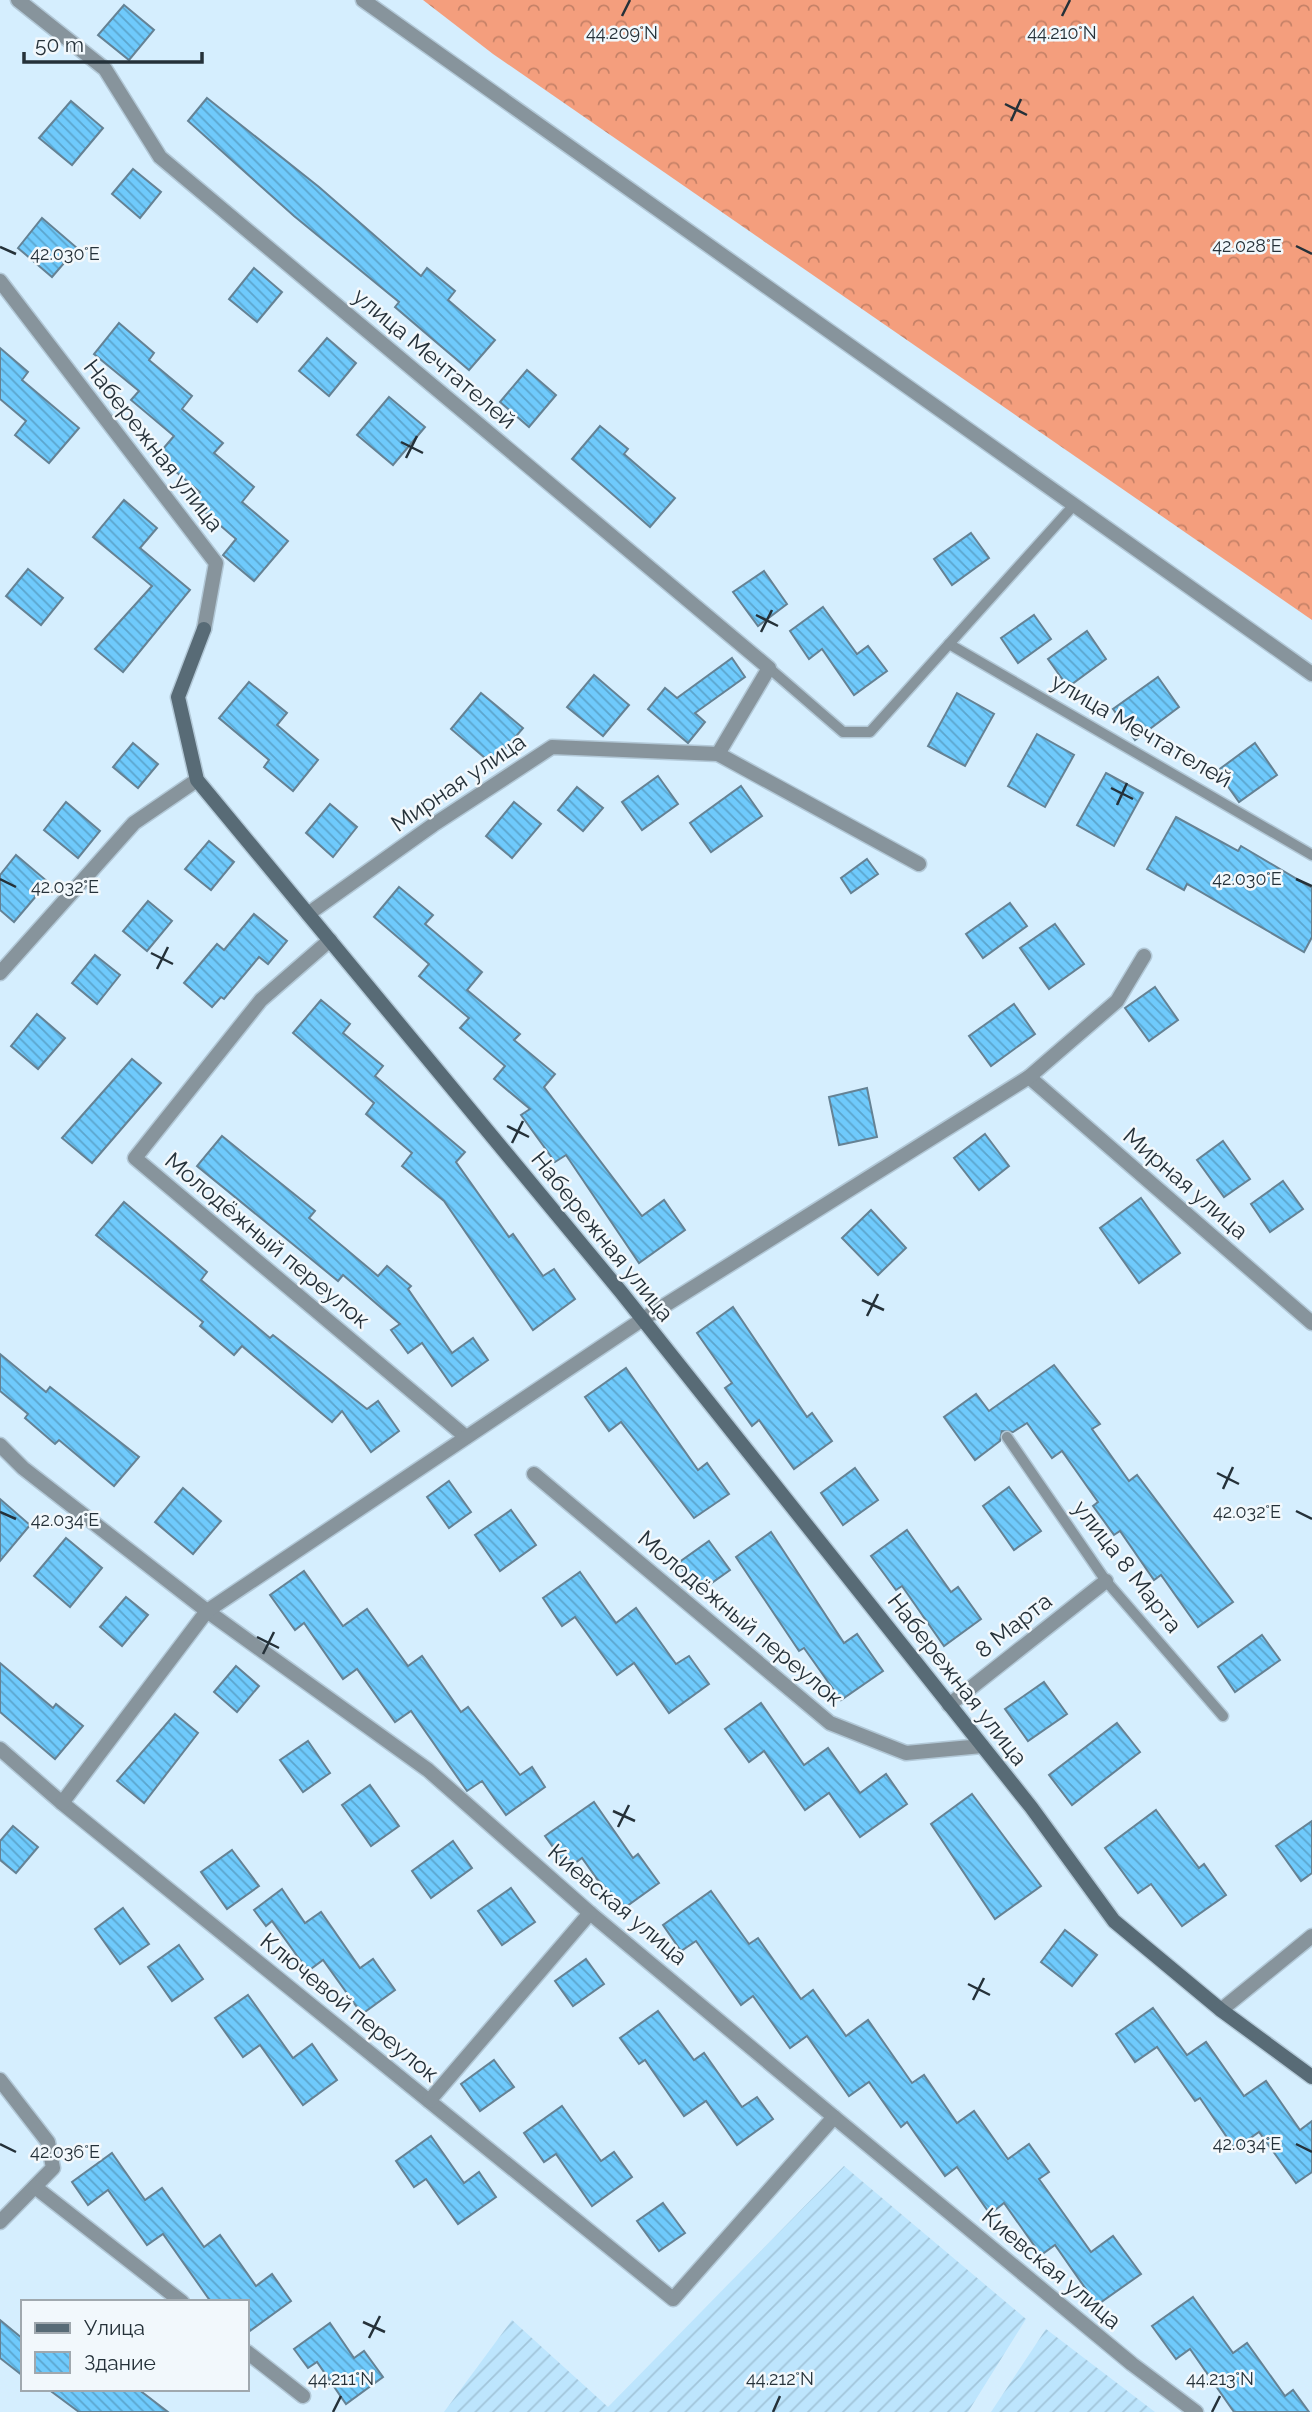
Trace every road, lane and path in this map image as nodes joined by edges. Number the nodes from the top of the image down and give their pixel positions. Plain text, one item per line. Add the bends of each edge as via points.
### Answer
1 (18, 0) edge
2 (362, 0) edge
3 (0, 281) edge
4 (1074, 505) junction
5 (949, 645) junction
6 (769, 668) junction
7 (1312, 674) edge
8 (718, 754) junction
9 (197, 780) junction
10 (1312, 855) edge
11 (919, 864) dead end
12 (308, 914) junction
13 (330, 940) junction
14 (1144, 956) dead end
15 (0, 973) edge
16 (1029, 1077) junction
17 (642, 1319) junction
18 (1312, 1323) edge
19 (466, 1437) junction
20 (1007, 1437) dead end
21 (0, 1445) edge
22 (534, 1474) dead end
23 (1106, 1581) junction
24 (207, 1611) junction
25 (949, 1705) junction
26 (1223, 1716) dead end
27 (982, 1746) junction
28 (0, 1749) edge
29 (62, 1803) junction
30 (590, 1913) junction
31 (1312, 1936) edge
32 (1221, 2010) junction
33 (1312, 2077) edge
34 (0, 2080) edge
35 (429, 2101) junction
36 (834, 2117) junction
37 (34, 2187) junction
38 (0, 2222) edge
39 (179, 2300) edge
40 (248, 2353) edge
41 (303, 2396) dead end
42 (1196, 2412) edge

1 - 6 street, улица Мечтателей via 105,69 160,157
2 - 4 street
3 - 9 street, Набережная улица via 216,563 204,629 178,697
4 - 5 lane
4 - 7 street
5 - 6 lane via 870,732 843,732
5 - 10 lane, улица Мечтателей
6 - 8 street
8 - 11 street, Мирная улица
8 - 12 street, Мирная улица via 552,747
9 - 12 street, Набережная улица
9 - 15 street via 134,823
12 - 13 street, Набережная улица
13 - 17 street, Набережная улица
13 - 19 street, Молодёжный переулок via 261,1000 135,1158
14 - 16 street via 1117,1001
16 - 17 street
16 - 18 street, Мирная улица
17 - 19 street
17 - 25 street, Набережная улица
19 - 24 street
20 - 23 lane, улица 8 Марта
21 - 24 street, Киевская улица via 23,1468
22 - 27 street, Молодёжный переулок via 830,1723 906,1754
23 - 25 street, 8 Марта
23 - 26 lane, улица 8 Марта
24 - 29 street
24 - 30 street, Киевская улица via 428,1770
25 - 27 street, Набережная улица
27 - 32 street, Набережная улица via 1114,1921
28 - 29 street, Ключевой переулок
29 - 35 street, Ключевой переулок
30 - 35 street
30 - 36 street, Киевская улица
31 - 32 street
32 - 33 street, Набережная улица
34 - 37 street via 48,2142 53,2168
35 - 36 street, Ключевой переулок via 673,2299
36 - 42 street, Киевская улица
37 - 38 street
37 - 39 street
40 - 41 street

